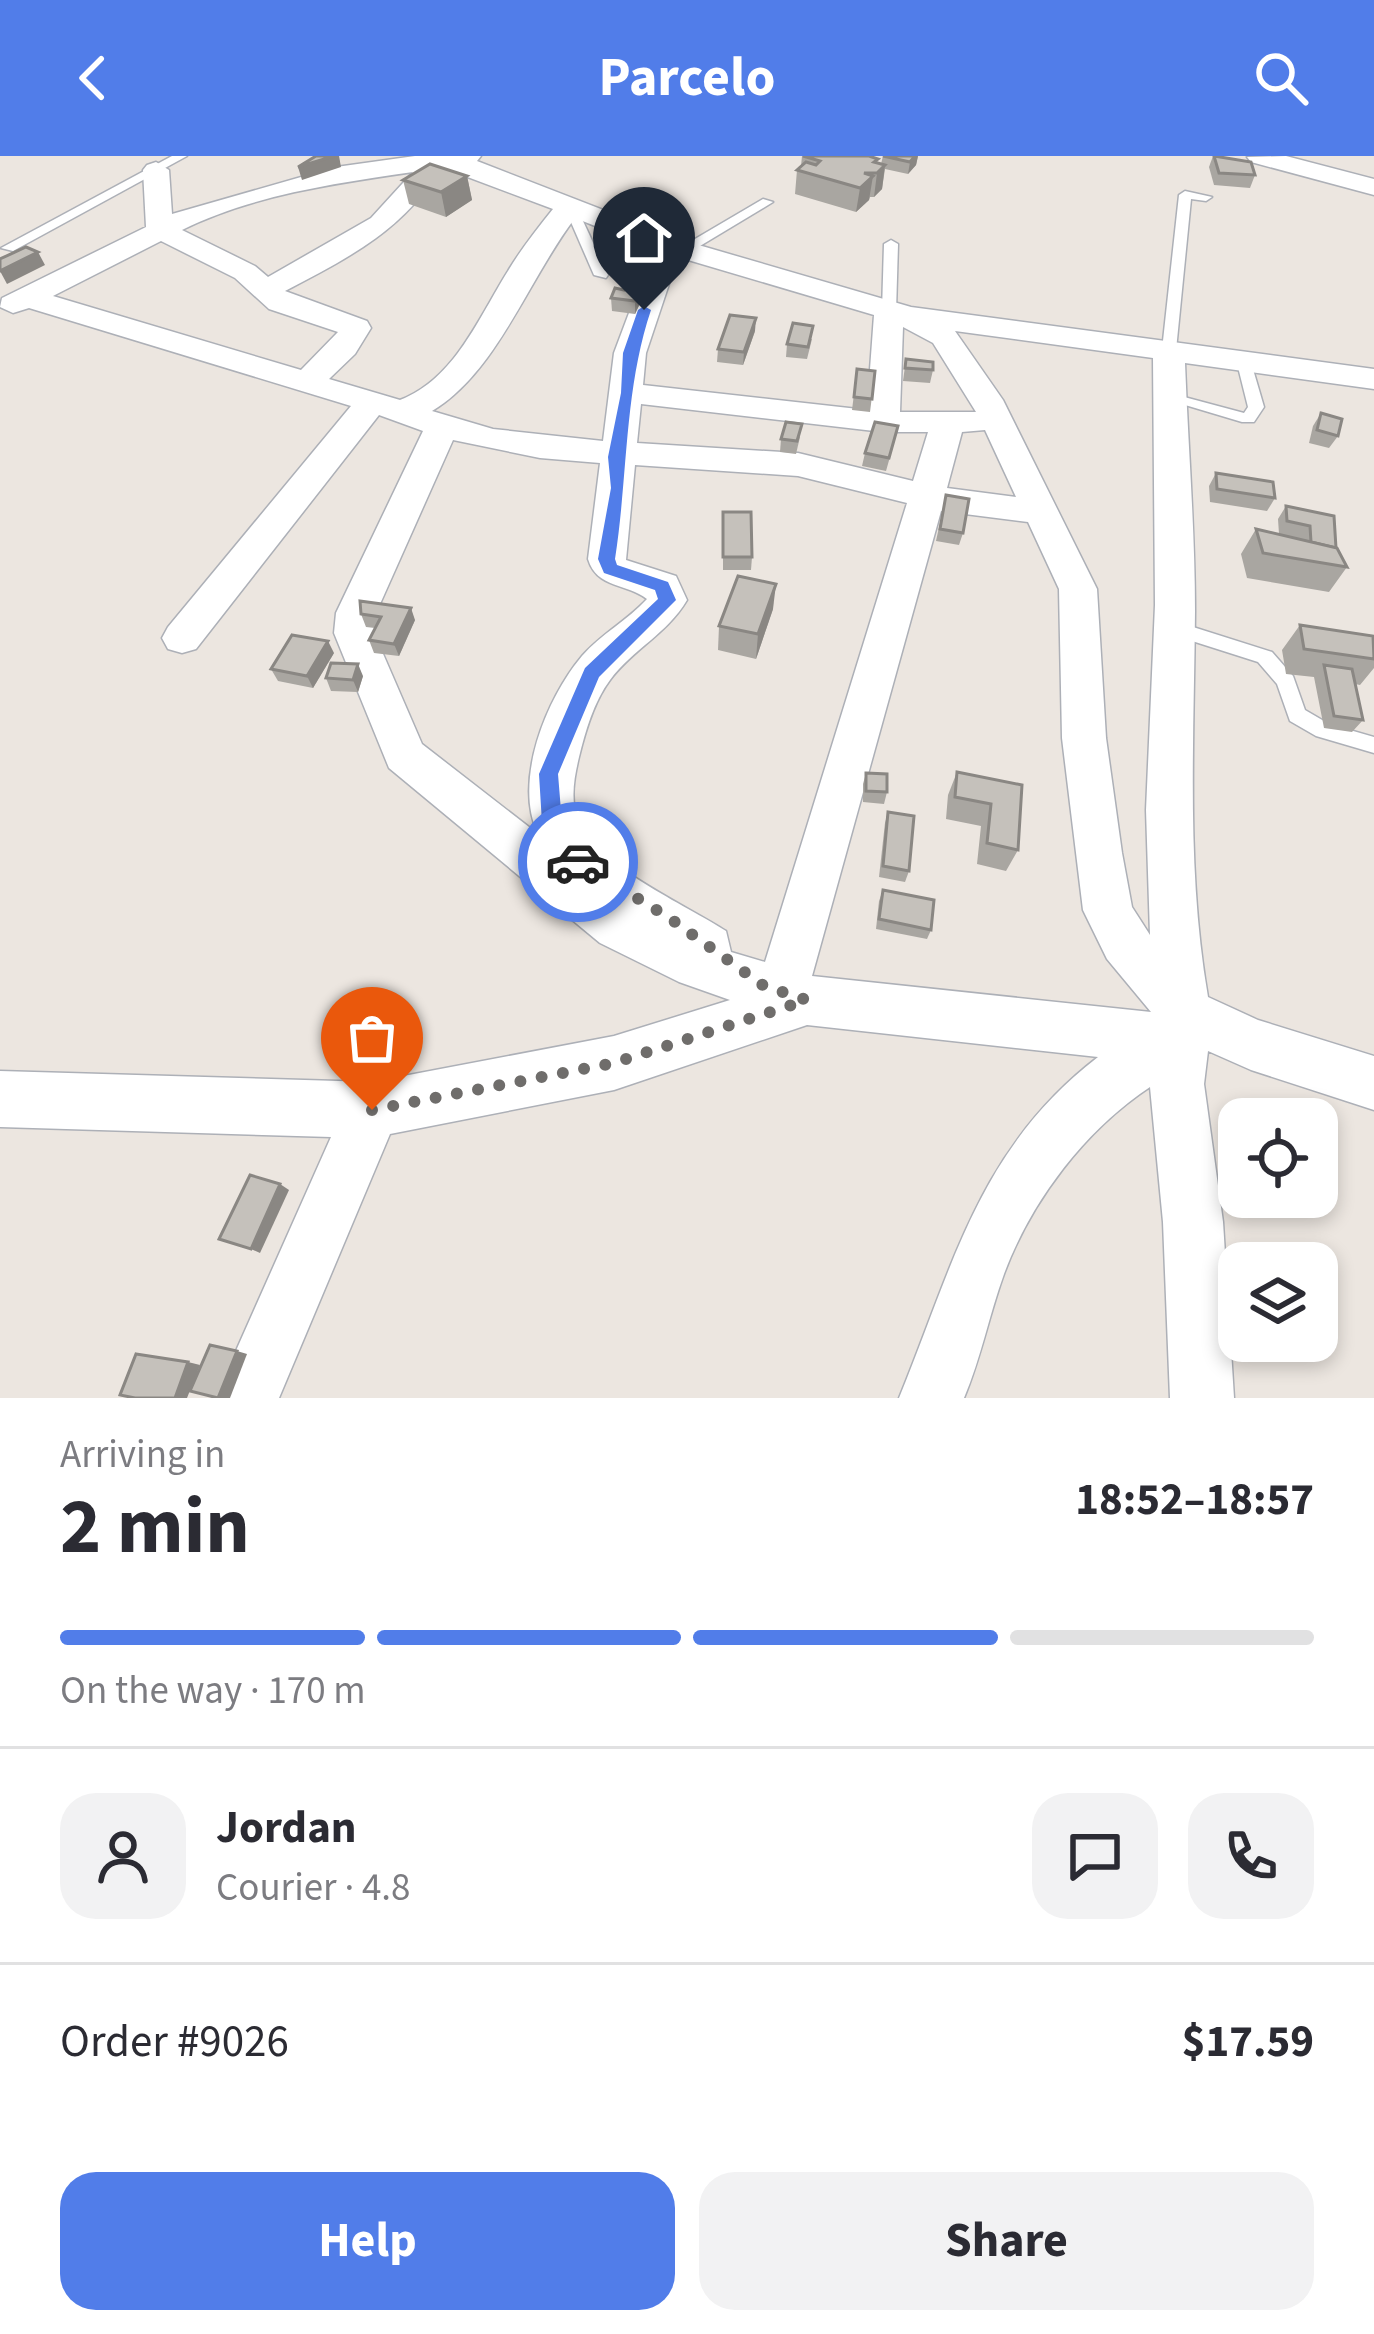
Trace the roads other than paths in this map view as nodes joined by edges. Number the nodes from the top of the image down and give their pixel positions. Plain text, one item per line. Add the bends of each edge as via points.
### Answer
1 (181, 156) edge
2 (394, 156) edge
3 (1261, 157) edge
4 (448, 159) edge
5 (155, 170) junction
6 (364, 170) junction
7 (1374, 187) edge
8 (1205, 196) dead end
9 (767, 202) dead end
10 (570, 206) junction
11 (160, 230) junction
12 (891, 244) dead end
13 (676, 247) junction
14 (8, 248) dead end
15 (602, 275) dead end
16 (266, 290) junction
17 (13, 304) edge
18 (897, 313) junction
19 (1168, 350) junction
20 (1243, 359) junction
21 (1374, 379) edge
22 (308, 381) junction
23 (628, 393) junction
24 (1173, 399) junction
25 (405, 414) junction
26 (883, 422) junction
27 (997, 422) junction
28 (948, 423) junction
29 (615, 457) junction
30 (926, 496) junction
31 (1040, 512) junction
32 (1174, 628) junction
33 (182, 638) dead end
34 (1374, 745) edge
35 (784, 993) junction
36 (1184, 1027) junction
37 (1374, 1083) edge
38 (0, 1099) edge
39 (372, 1110) junction
40 (247, 1398) edge
41 (931, 1398) edge
42 (1202, 1398) edge

1 - 5 lane
2 - 6 street
3 - 7 street
4 - 6 street
4 - 10 street
4 - 16 street via 380,226
5 - 11 street
5 - 14 lane
6 - 11 street via 254,194
8 - 19 lane via 1185,195
9 - 13 lane
10 - 13 street
10 - 15 lane
10 - 25 street via 483,341 426,405
11 - 16 street
11 - 17 street
12 - 18 lane
13 - 18 street
13 - 23 street via 630,353
16 - 22 street via 303,314 356,328
17 - 22 street
18 - 19 street
18 - 26 street
18 - 27 street via 944,337
19 - 20 street
19 - 24 street
20 - 21 street
20 - 24 lane via 1256,407 1248,419
22 - 25 street
23 - 26 street
23 - 29 street
24 - 32 street
25 - 29 street
25 - 33 street
25 - 35 street via 354,633 404,754 618,927 697,965
26 - 28 street
27 - 28 street
27 - 31 street
28 - 30 street
29 - 30 street via 783,463
29 - 35 street via 610,568 662,586 668,600 592,673 549,774 552,823 567,853 592,873
30 - 31 street
30 - 35 street
31 - 36 street via 1078,589 1084,738 1108,910
32 - 34 lane via 1265,657 1286,681 1297,715
32 - 36 street via 1168,810
35 - 36 street
35 - 39 street via 614,1063
36 - 37 street
36 - 41 street via 1116,1073 1033,1163 982,1253
36 - 42 street via 1177,1084
38 - 39 street
39 - 40 street

